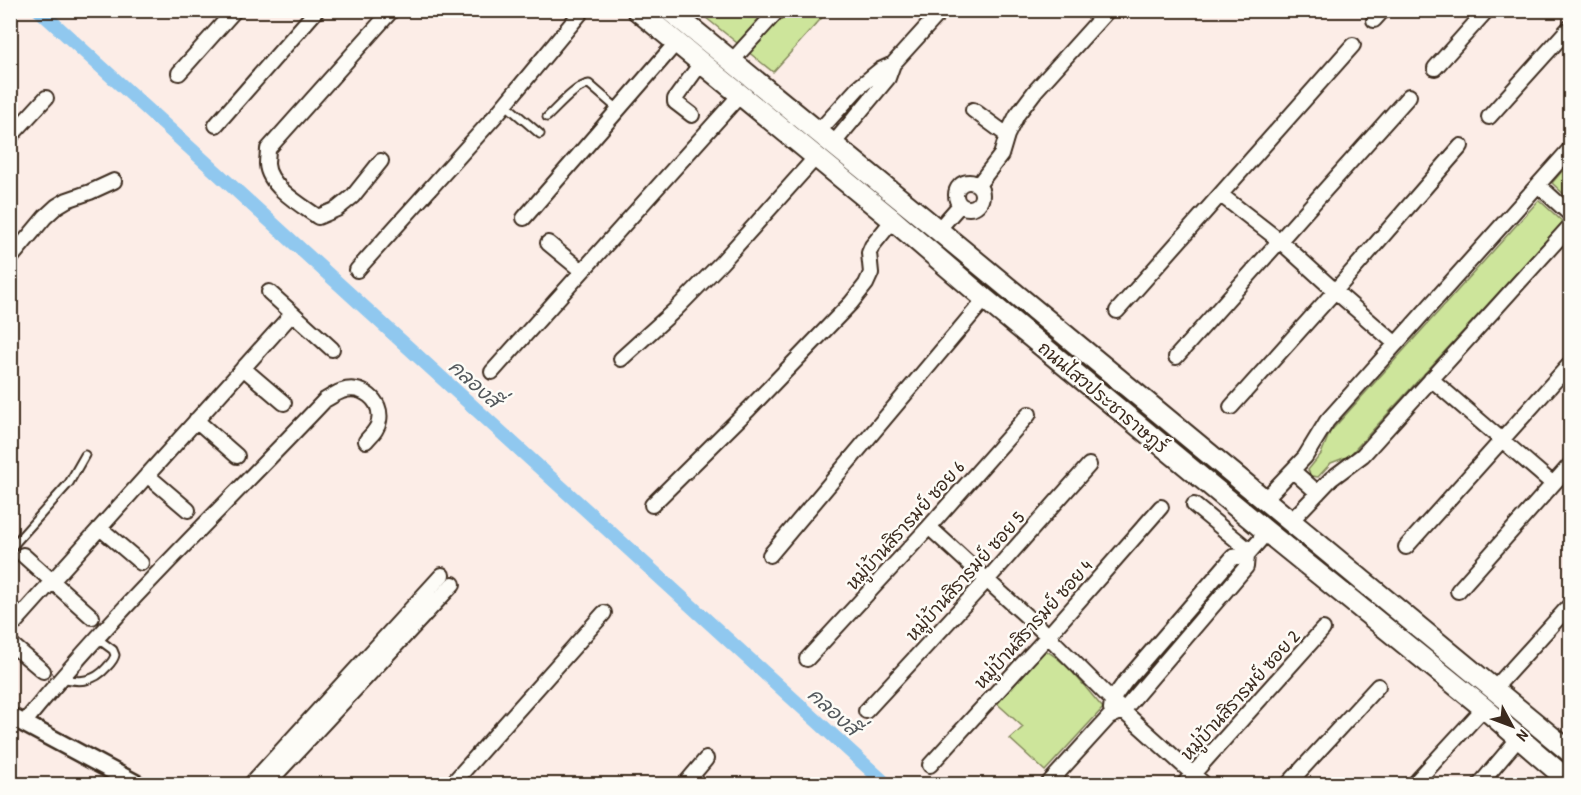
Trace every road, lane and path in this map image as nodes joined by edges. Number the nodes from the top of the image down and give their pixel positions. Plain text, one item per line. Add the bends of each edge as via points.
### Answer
1 (235, 10) edge
2 (317, 10) edge
3 (392, 10) edge
4 (583, 10) edge
5 (637, 10) edge
6 (669, 10) edge
7 (778, 10) edge
8 (1108, 10) edge
9 (1486, 10) edge
10 (937, 12) edge
11 (1570, 27) edge
12 (676, 43) junction
13 (1353, 45) dead end
14 (731, 62) junction
15 (700, 63) junction
16 (1435, 68) dead end
17 (179, 73) dead end
18 (740, 95) junction
19 (1409, 96) dead end
20 (46, 98) dead end
21 (505, 104) junction
22 (619, 110) junction
23 (973, 110) dead end
24 (692, 115) dead end
25 (547, 117) dead end
26 (1489, 117) dead end
27 (216, 125) dead end
28 (540, 134) dead end
29 (1007, 135) junction
30 (10, 137) edge
31 (826, 138) junction
32 (1461, 146) dead end
33 (1570, 149) edge
34 (816, 157) junction
35 (381, 161) dead end
36 (114, 181) dead end
37 (1538, 185) junction
38 (1221, 195) junction
39 (1570, 214) edge
40 (524, 218) dead end
41 (893, 220) junction
42 (1570, 226) edge
43 (938, 230) junction
44 (1280, 241) junction
45 (548, 243) dead end
46 (10, 259) edge
47 (357, 270) dead end
48 (582, 271) junction
49 (1335, 291) junction
50 (269, 292) dead end
51 (986, 299) junction
52 (1117, 311) dead end
53 (292, 314) junction
54 (1396, 344) junction
55 (332, 349) dead end
56 (1176, 357) dead end
57 (621, 359) dead end
58 (1570, 364) edge
59 (243, 368) junction
60 (492, 372) dead end
61 (1431, 379) junction
62 (284, 404) dead end
63 (1151, 406) junction
64 (1231, 406) dead end
65 (1029, 414) dead end
66 (196, 420) junction
67 (1137, 425) junction
68 (1502, 440) junction
69 (366, 441) dead end
70 (85, 456) dead end
71 (237, 456) dead end
72 (1089, 465) dead end
73 (1570, 465) edge
74 (1293, 471) junction
75 (147, 475) junction
76 (1553, 484) junction
77 (1318, 493) junction
78 (1265, 500) junction
79 (652, 505) dead end
80 (1194, 505) dead end
81 (1161, 507) dead end
82 (188, 510) dead end
83 (1290, 521) junction
84 (929, 527) junction
85 (100, 528) junction
86 (1267, 532) junction
87 (1406, 547) dead end
88 (17, 552) edge
89 (1248, 553) junction
90 (770, 555) dead end
91 (141, 563) dead end
92 (442, 575) dead end
93 (987, 580) junction
94 (52, 582) junction
95 (453, 584) dead end
96 (1458, 591) dead end
97 (1194, 602) junction
98 (1570, 604) edge
99 (1207, 612) junction
100 (604, 613) dead end
101 (92, 617) dead end
102 (10, 628) edge
103 (1323, 629) dead end
104 (1048, 636) junction
105 (98, 639) junction
106 (10, 643) edge
107 (1155, 646) junction
108 (1168, 658) junction
109 (807, 659) dead end
110 (43, 671) dead end
111 (61, 678) junction
112 (1378, 686) dead end
113 (1494, 689) junction
114 (1113, 700) junction
115 (1484, 708) junction
116 (866, 711) dead end
117 (1123, 711) junction
118 (1109, 717) junction
119 (15, 720) edge
120 (1518, 739) junction
121 (1570, 752) edge
122 (706, 759) dead end
123 (930, 765) dead end
124 (1188, 779) edge
125 (1570, 782) edge
126 (137, 784) edge
127 (251, 784) edge
128 (267, 784) edge
129 (452, 784) edge
130 (685, 784) edge
131 (1048, 784) edge
132 (1204, 784) edge
133 (1288, 784) edge
134 (1414, 784) edge
135 (1480, 784) edge

1 - 17 street
2 - 27 street
3 - 35 street via 268,149 267,165 272,179 318,216 337,209 353,196
4 - 21 street
5 - 12 main road, ถนนไสวประชาราษฎร์
6 - 14 main road, ถนนไสวประชาราษฎร์
7 - 14 street
8 - 29 street via 1036,90
9 - 16 street
10 - 31 street via 893,64 858,88
11 - 26 street
12 - 15 main road, ถนนไสวประชาราษฎร์
12 - 22 street
13 - 38 street
14 - 31 main road, ถนนไสวประชาราษฎร์
15 - 18 main road, ถนนไสวประชาราษฎร์
15 - 24 street via 675,99
18 - 34 main road, ถนนไสวประชาราษฎร์
18 - 48 street
19 - 44 street
20 - 30 street
21 - 28 lane
21 - 47 street
22 - 25 lane via 584,84
22 - 40 street
23 - 29 street
29 - 43 street via 1001,155 978,184 982,199 975,207 960,205
31 - 43 main road, ถนนไสวประชาราษฎร์
32 - 49 street
33 - 37 street
34 - 41 main road, ถนนไสวประชาราษฎร์
34 - 57 street via 721,263
36 - 46 street via 57,207
37 - 39 street
37 - 54 street
38 - 44 street
38 - 52 street
41 - 51 main road, ถนนไสวประชาราษฎร์
41 - 79 street via 872,246 871,273 856,297
42 - 61 street
43 - 63 main road, ถนนไสวประชาราษฎร์
44 - 49 street
44 - 56 street
45 - 48 street
48 - 60 street
49 - 54 street
49 - 64 street
50 - 53 street
51 - 67 main road, ถนนไสวประชาราษฎร์
51 - 90 street
53 - 55 street
53 - 59 street
54 - 74 street via 1327,421
58 - 68 street
59 - 62 street
59 - 66 street
61 - 68 street
61 - 77 street via 1363,454
63 - 67 main road
63 - 78 main road, ถนนไสวประชาราษฎร์
65 - 84 street, หมู่บ้านสิรารมย์ ซอย 6
66 - 71 street
66 - 75 street
67 - 86 main road, ถนนไสวประชาราษฎร์
68 - 76 street
68 - 87 street
69 - 105 street via 379,420 370,395 353,389 325,400 184,544
70 - 88 lane
72 - 93 street, หมู่บ้านสิรารมย์ ซอย 5
73 - 76 street
74 - 77 street
74 - 78 street
75 - 82 street
75 - 85 street
76 - 96 street
77 - 83 street
78 - 83 main road, ถนนไสวประชาราษฎร์
80 - 89 street
81 - 104 street, หมู่บ้านสิรารมย์ ซอย 4
83 - 113 main road, ถนนไสวประชาราษฎร์
84 - 93 street
84 - 109 street, หมู่บ้านสิรารมย์ ซอย 6
85 - 91 street
85 - 94 street
86 - 89 street
86 - 115 main road, ถนนไสวประชาราษฎร์
88 - 94 street
89 - 97 street via 1233,557
89 - 99 street via 1246,567
92 - 127 street
93 - 104 street
93 - 116 street, หมู่บ้านสิรารมย์ ซอย 5
94 - 101 street
94 - 102 street
95 - 128 street
97 - 99 street
97 - 107 street
98 - 113 street
99 - 108 street
100 - 129 street
103 - 124 street, หมู่บ้านสิรารมย์ ซอย 2
104 - 114 street
104 - 123 street, หมู่บ้านสิรารมย์ ซอย 4
105 - 111 street
105 - 111 lane via 115,655 104,670 90,680 74,682
106 - 110 street
107 - 108 street
107 - 114 street
108 - 117 street
111 - 119 street
112 - 133 street
113 - 121 main road, ถนนไสวประชาราษฎร์
114 - 117 street
114 - 118 street
115 - 120 main road, ถนนไสวประชาราษฎร์
115 - 134 street
117 - 118 street
117 - 124 street
118 - 131 street
119 - 126 street
120 - 125 main road, ถนนไสวประชาราษฎร์
120 - 135 street
122 - 130 street
124 - 132 street

